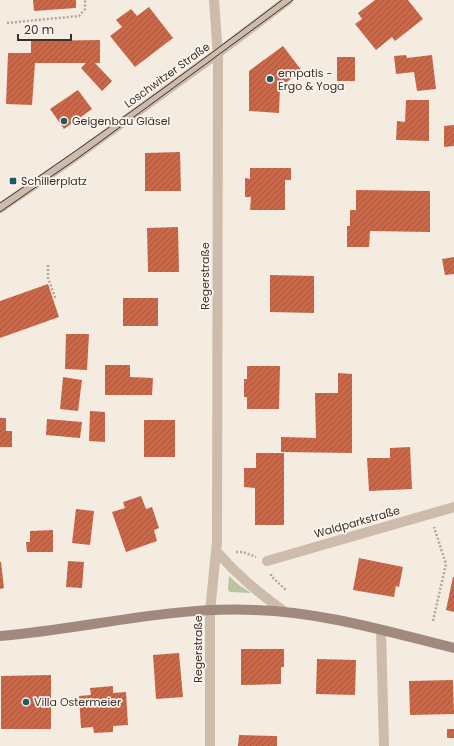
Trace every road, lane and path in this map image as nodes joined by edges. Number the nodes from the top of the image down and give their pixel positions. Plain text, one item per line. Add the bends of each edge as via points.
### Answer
1 (85, 0) edge
2 (214, 0) edge
3 (288, 0) edge
4 (7, 23) dead end
5 (218, 53) junction
6 (0, 208) edge
7 (48, 265) dead end
8 (52, 298) dead end
9 (454, 507) edge
10 (430, 514) junction
11 (217, 552) junction
12 (267, 561) junction
13 (286, 590) dead end
14 (210, 611) junction
15 (285, 612) junction
16 (434, 621) dead end
17 (381, 630) junction
18 (0, 636) edge
19 (454, 648) edge
20 (210, 746) edge
21 (384, 746) edge

1 - 4 path via 85,9 79,16
2 - 5 street, Regerstraße
3 - 5 street, Loschwitzer Straße
5 - 6 street, Loschwitzer Straße
5 - 11 street, Regerstraße
7 - 8 path via 48,278 55,297
9 - 10 street, Waldparkstraße
10 - 12 street, Waldparkstraße
10 - 16 path via 446,564
11 - 12 path via 244,552
11 - 14 street, Regerstraße
11 - 15 street via 249,585
12 - 13 path via 272,576
14 - 15 main road
14 - 18 main road
14 - 20 street, Regerstraße
15 - 17 main road via 308,614
17 - 19 main road
17 - 21 street

